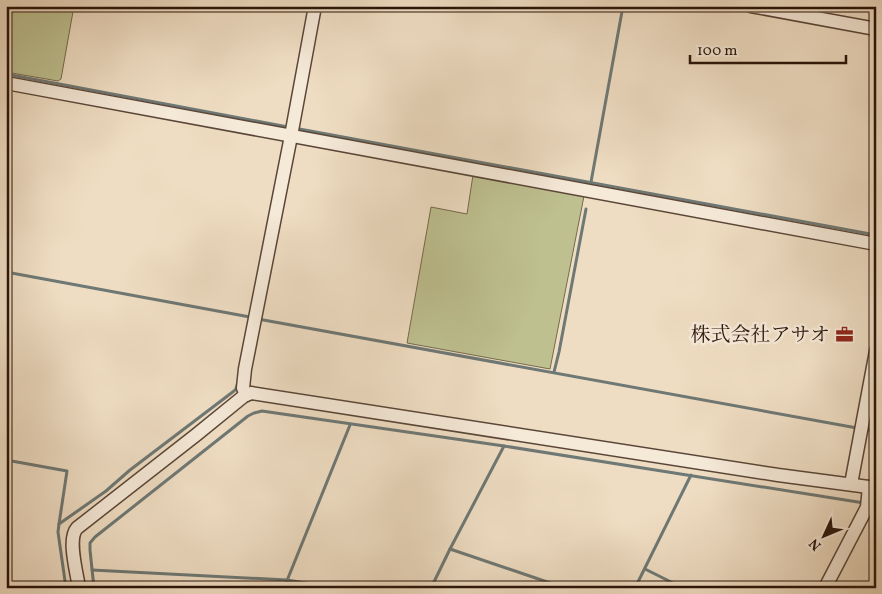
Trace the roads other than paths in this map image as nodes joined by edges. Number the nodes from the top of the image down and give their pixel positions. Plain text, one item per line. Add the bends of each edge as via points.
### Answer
1 (315, 6) edge
2 (751, 6) edge
3 (876, 29) edge
4 (6, 83) edge
5 (292, 130) junction
6 (876, 244) edge
7 (876, 351) edge
8 (246, 395) junction
9 (851, 484) junction
10 (870, 495) edge
11 (79, 588) edge
12 (825, 588) edge

1 - 5 street
2 - 3 street
4 - 5 street
5 - 6 street via 483,171
5 - 8 street via 245,368 242,388
7 - 9 street
8 - 9 street via 266,395
8 - 11 street via 74,531 72,537
9 - 10 street
10 - 12 street

